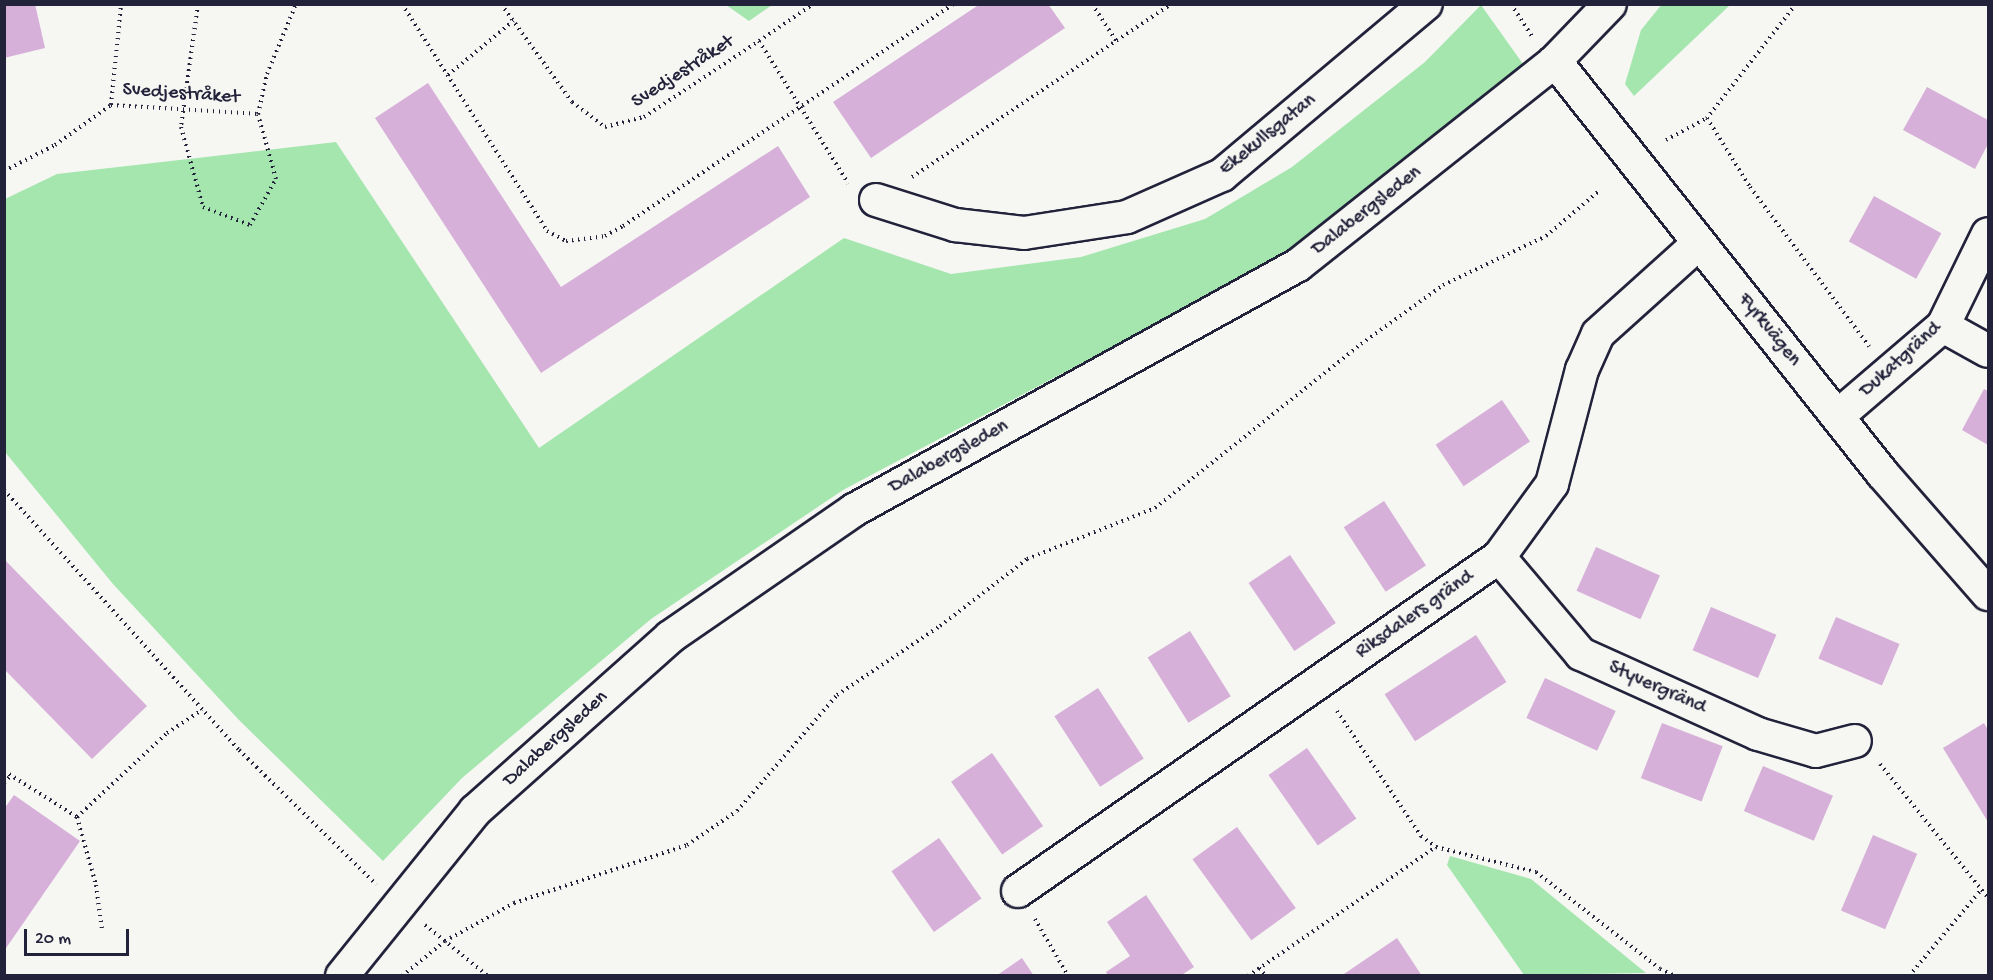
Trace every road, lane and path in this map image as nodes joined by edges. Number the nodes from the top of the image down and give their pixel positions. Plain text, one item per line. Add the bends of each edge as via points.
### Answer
1 (121, 4) edge
2 (198, 4) edge
3 (296, 4) edge
4 (402, 4) edge
5 (501, 4) edge
6 (813, 4) edge
7 (952, 4) edge
8 (1092, 4) edge
9 (1171, 4) edge
10 (1426, 4) edge
11 (1610, 4) edge
12 (1796, 4) edge
13 (513, 21) junction
14 (759, 41) junction
15 (1117, 42) junction
16 (1555, 61) junction
17 (448, 75) junction
18 (111, 105) junction
19 (182, 110) junction
20 (800, 110) junction
21 (258, 114) junction
22 (1707, 118) junction
23 (1666, 140) dead end
24 (4, 171) edge
25 (1600, 190) dead end
26 (876, 200) junction
27 (1989, 234) edge
28 (1698, 244) junction
29 (1943, 326) junction
30 (1989, 351) edge
31 (1893, 370) junction
32 (1839, 415) junction
33 (4, 490) edge
34 (1498, 557) junction
35 (1989, 594) edge
36 (1318, 683) junction
37 (202, 711) junction
38 (1855, 741) joint
39 (4, 771) edge
40 (10, 776) junction
41 (4, 783) edge
42 (77, 817) junction
43 (1436, 847) junction
44 (1018, 891) joint
45 (1980, 891) junction
46 (1989, 898) edge
47 (400, 904) junction
48 (102, 930) dead end
49 (445, 941) junction
50 (1260, 968) junction
51 (342, 975) edge
52 (402, 975) edge
53 (488, 975) edge
54 (1068, 975) edge
55 (1248, 975) edge
56 (1266, 975) edge
57 (1675, 975) edge
58 (1909, 975) edge

1 - 18 path
2 - 19 path
3 - 21 path, Svedjestråket via 267,74
4 - 17 path
5 - 13 path, Svedjestråket
6 - 14 path, Svedjestråket
7 - 20 path
8 - 15 path
9 - 15 path
10 - 26 street, Ekekullsgatan via 1222,175 1127,216 1024,233 956,225
11 - 16 street, Dalabergsleden
12 - 22 path
13 - 14 path, Svedjestråket via 572,102 605,127 644,117
13 - 17 path
14 - 20 path, Svedjestråket
15 - 26 path
16 - 28 street, Fyrkvägen
16 - 47 street, Dalabergsleden via 1298,265 854,510 670,637 475,811
17 - 20 path via 547,231 566,241 605,236 623,226
18 - 19 path, Svedjestråket
18 - 24 path, Svedjestråket via 55,146
19 - 21 path, Svedjestråket
19 - 21 path via 181,127 203,207 250,225 276,179
20 - 26 path, Svedjestråket via 842,179
22 - 23 path
22 - 31 path via 1855,333
25 - 49 path via 1546,236 1443,285 1155,508 1027,559 837,695 737,811 687,845 514,903
27 - 29 street, Dukatgränd
28 - 32 street, Fyrkvägen
28 - 34 street, Riksdalers gränd via 1598,334 1582,370 1552,484
29 - 30 street
29 - 31 street, Dukatgränd
31 - 32 street, Dukatgränd
32 - 35 street, Fyrkvägen
33 - 37 path
34 - 36 street, Riksdalers gränd
34 - 38 street, Styvergränd via 1581,654 1758,734 1816,751
36 - 43 path via 1421,836
36 - 44 street, Riksdalers gränd
37 - 42 path via 167,733
37 - 47 path
38 - 45 path via 1883,767
39 - 40 path
40 - 41 path
40 - 42 path
42 - 48 path via 96,885
43 - 50 path
43 - 57 path via 1536,873 1660,969
44 - 54 path
45 - 46 path
45 - 58 path
47 - 49 path
47 - 51 street, Dalabergsleden
49 - 52 path
49 - 53 path
50 - 55 path
50 - 56 path

